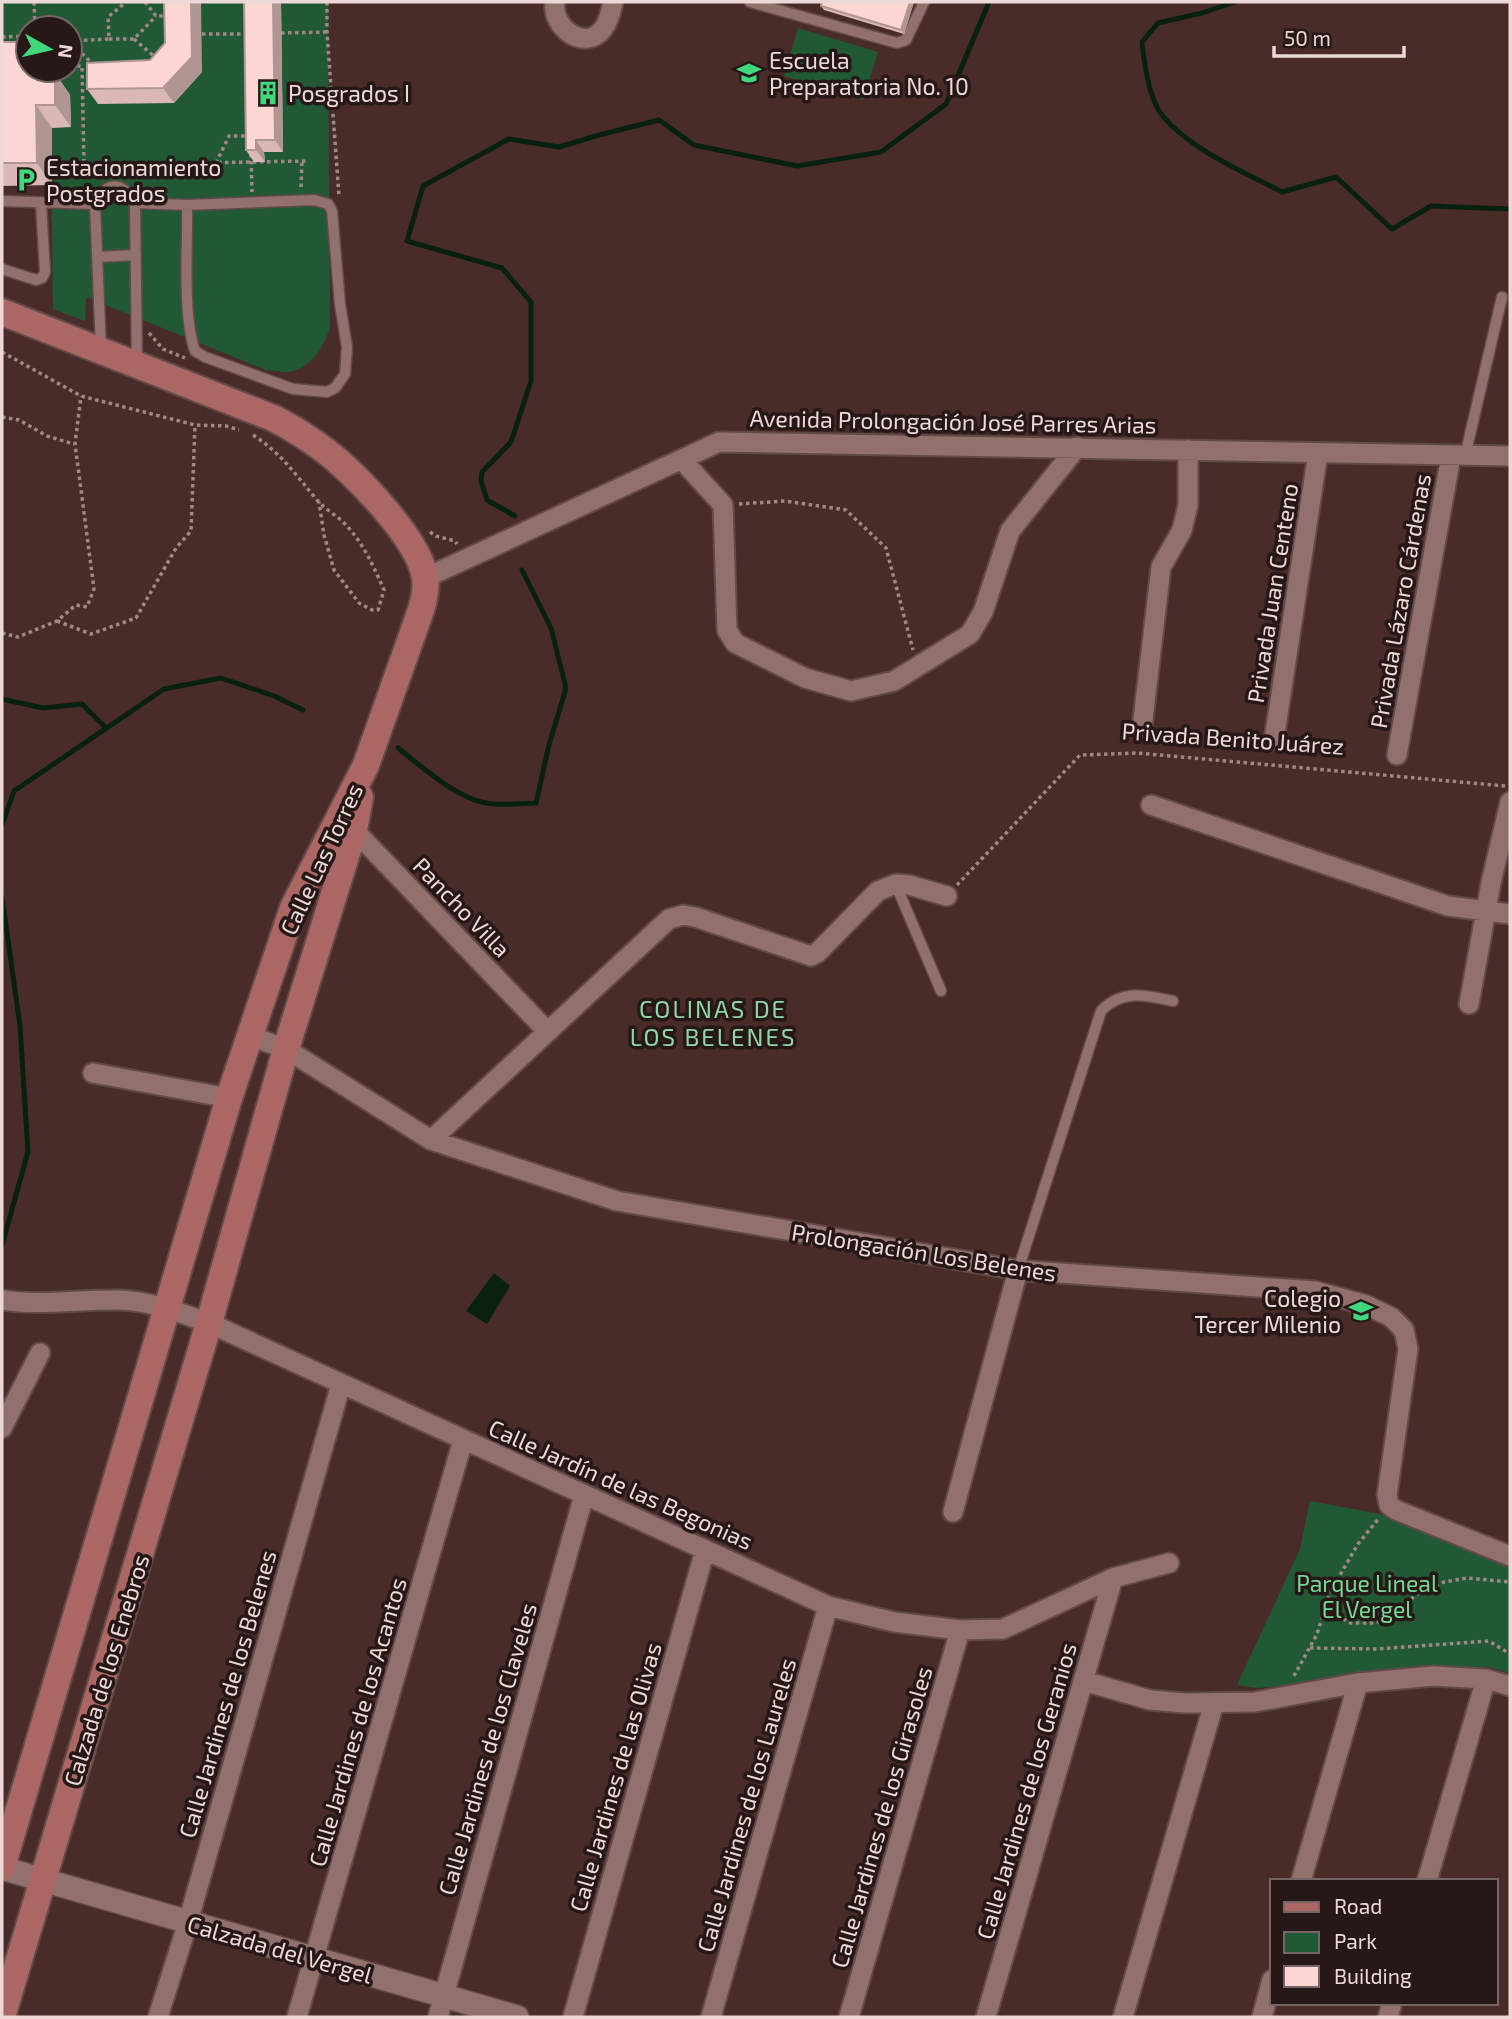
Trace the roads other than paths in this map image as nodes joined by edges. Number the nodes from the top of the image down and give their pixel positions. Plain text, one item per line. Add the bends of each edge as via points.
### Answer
1 (555, 2) edge
2 (613, 2) edge
3 (750, 2) edge
4 (924, 2) edge
5 (2, 201) edge
6 (41, 203) junction
7 (135, 203) junction
8 (95, 204) junction
9 (187, 205) junction
10 (136, 255) junction
11 (97, 257) junction
12 (2, 269) edge
13 (1502, 297) dead end
14 (2, 312) edge
15 (101, 350) junction
16 (136, 364) junction
17 (1077, 447) junction
18 (1188, 450) junction
19 (1318, 453) junction
20 (1458, 456) junction
21 (1510, 456) edge
22 (682, 460) junction
23 (425, 578) junction
24 (1142, 728) dead end
25 (1274, 740) dead end
26 (1397, 755) dead end
27 (1510, 802) edge
28 (1151, 805) dead end
29 (346, 826) junction
30 (896, 884) junction
31 (947, 896) road end
32 (1486, 912) junction
33 (1510, 914) edge
34 (941, 991) dead end
35 (1173, 1001) dead end
36 (1469, 1004) dead end
37 (548, 1032) junction
38 (250, 1036) junction
39 (286, 1049) junction
40 (93, 1073) dead end
41 (229, 1098) junction
42 (431, 1140) junction
43 (1018, 1270) junction
44 (3, 1300) edge
45 (165, 1308) junction
46 (209, 1323) junction
47 (40, 1353) dead end
48 (341, 1384) junction
49 (2, 1428) edge
50 (463, 1440) junction
51 (584, 1494) junction
52 (953, 1512) dead end
53 (705, 1550) junction
54 (1510, 1556) edge
55 (1169, 1563) dead end
56 (1113, 1578) junction
57 (828, 1606) junction
58 (960, 1630) junction
59 (1486, 1679) junction
60 (1084, 1681) junction
61 (1358, 1683) junction
62 (1510, 1686) edge
63 (1214, 1703) junction
64 (2, 1868) edge
65 (1302, 1879) edge
66 (1428, 1879) edge
67 (43, 1880) junction
68 (188, 1922) junction
69 (315, 1959) junction
70 (1270, 1987) edge
71 (441, 2007) edge
72 (2, 2017) edge
73 (158, 2017) edge
74 (297, 2017) edge
75 (517, 2017) edge
76 (573, 2017) edge
77 (712, 2017) edge
78 (849, 2017) edge
79 (986, 2017) edge
80 (1123, 2017) edge
81 (1262, 2017) edge

1 - 2 street via 559,24 572,35 586,37 603,29
3 - 4 lane via 897,43 906,40
5 - 6 lane
6 - 8 lane
6 - 12 lane via 42,278
7 - 8 lane via 129,193 108,186
7 - 9 lane
7 - 10 lane
8 - 11 lane
9 - 9 lane via 301,200 328,204 347,347 345,374 335,388 327,393 293,388 195,351 188,309
10 - 11 lane
10 - 16 lane
11 - 15 lane
13 - 20 lane
14 - 15 main road
15 - 16 main road
16 - 23 main road via 273,418 326,451 384,509 409,542
17 - 18 street, Avenida Prolongación José Parres Arias
17 - 22 street, Avenida Prolongación José Parres Arias via 719,442
17 - 22 street via 1010,531 983,612 970,634 894,681 851,691 805,678 735,643 727,630 723,505
18 - 19 street, Avenida Prolongación José Parres Arias
18 - 24 street via 1188,505 1182,530 1161,567
19 - 20 street, Avenida Prolongación José Parres Arias
19 - 25 street, Privada Juan Centeno
20 - 21 street, Avenida Prolongación José Parres Arias
20 - 26 street, Privada Lázaro Cárdenas
22 - 23 street, Avenida Prolongación José Parres Arias
23 - 29 main road, Calle Las Torres via 421,610
27 - 32 street
28 - 32 street via 1447,906
29 - 37 street, Pancho Villa
29 - 38 main road, Calle Las Torres via 293,908
29 - 39 main road, Calle Las Torres
30 - 31 street
30 - 34 lane
30 - 37 street via 877,891 811,956 695,917 669,919
32 - 33 street
32 - 36 street
35 - 43 lane via 1136,993 1108,1003 1101,1011
37 - 42 street
38 - 39 street, Prolongación Los Belenes
38 - 41 main road, Calle Las Torres
39 - 42 street, Prolongación Los Belenes
39 - 46 main road, Calle Las Torres
40 - 41 street
41 - 45 main road, Calle Las Torres
42 - 43 street, Prolongación Los Belenes via 617,1201
43 - 52 street
43 - 54 street, Prolongación Los Belenes via 1315,1291 1391,1317 1404,1330 1408,1349 1389,1505
44 - 45 street, Calle Jardín de las Begonias via 123,1300
45 - 46 street, Calle Jardín de las Begonias
45 - 64 main road, Calzada de los Enebros
46 - 48 street, Calle Jardín de las Begonias
46 - 67 main road, Calzada de los Enebros
47 - 49 street
48 - 50 street, Calle Jardín de las Begonias
48 - 68 street, Calle Jardines de los Belenes
50 - 51 street, Calle Jardín de las Begonias
50 - 69 street, Calle Jardines de los Acantos
51 - 53 street, Calle Jardín de las Begonias
51 - 71 street, Calle Jardines de los Claveles
53 - 57 street, Calle Jardín de las Begonias
53 - 76 street, Calle Jardines de las Olivas
55 - 56 street, Calle Jardín de las Begonias
56 - 58 street, Calle Jardín de las Begonias via 1003,1629
56 - 60 street, Calle Jardines de los Geranios
57 - 58 street, Calle Jardín de las Begonias via 894,1622
57 - 77 street, Calle Jardines de los Laureles
58 - 78 street, Calle Jardines de los Girasoles
59 - 61 street via 1433,1676
59 - 62 street
59 - 66 street
60 - 63 street via 1150,1700
60 - 79 street, Calle Jardines de los Geranios
61 - 63 street via 1255,1702
61 - 65 street
63 - 80 street
64 - 67 street, Calzada del Vergel
67 - 68 street, Calzada del Vergel
67 - 72 main road, Calzada de los Enebros
68 - 69 street, Calzada del Vergel
68 - 73 street, Calle Jardines de los Belenes
69 - 71 street, Calzada del Vergel
69 - 74 street, Calle Jardines de los Acantos
70 - 81 street
71 - 75 street, Calzada del Vergel

